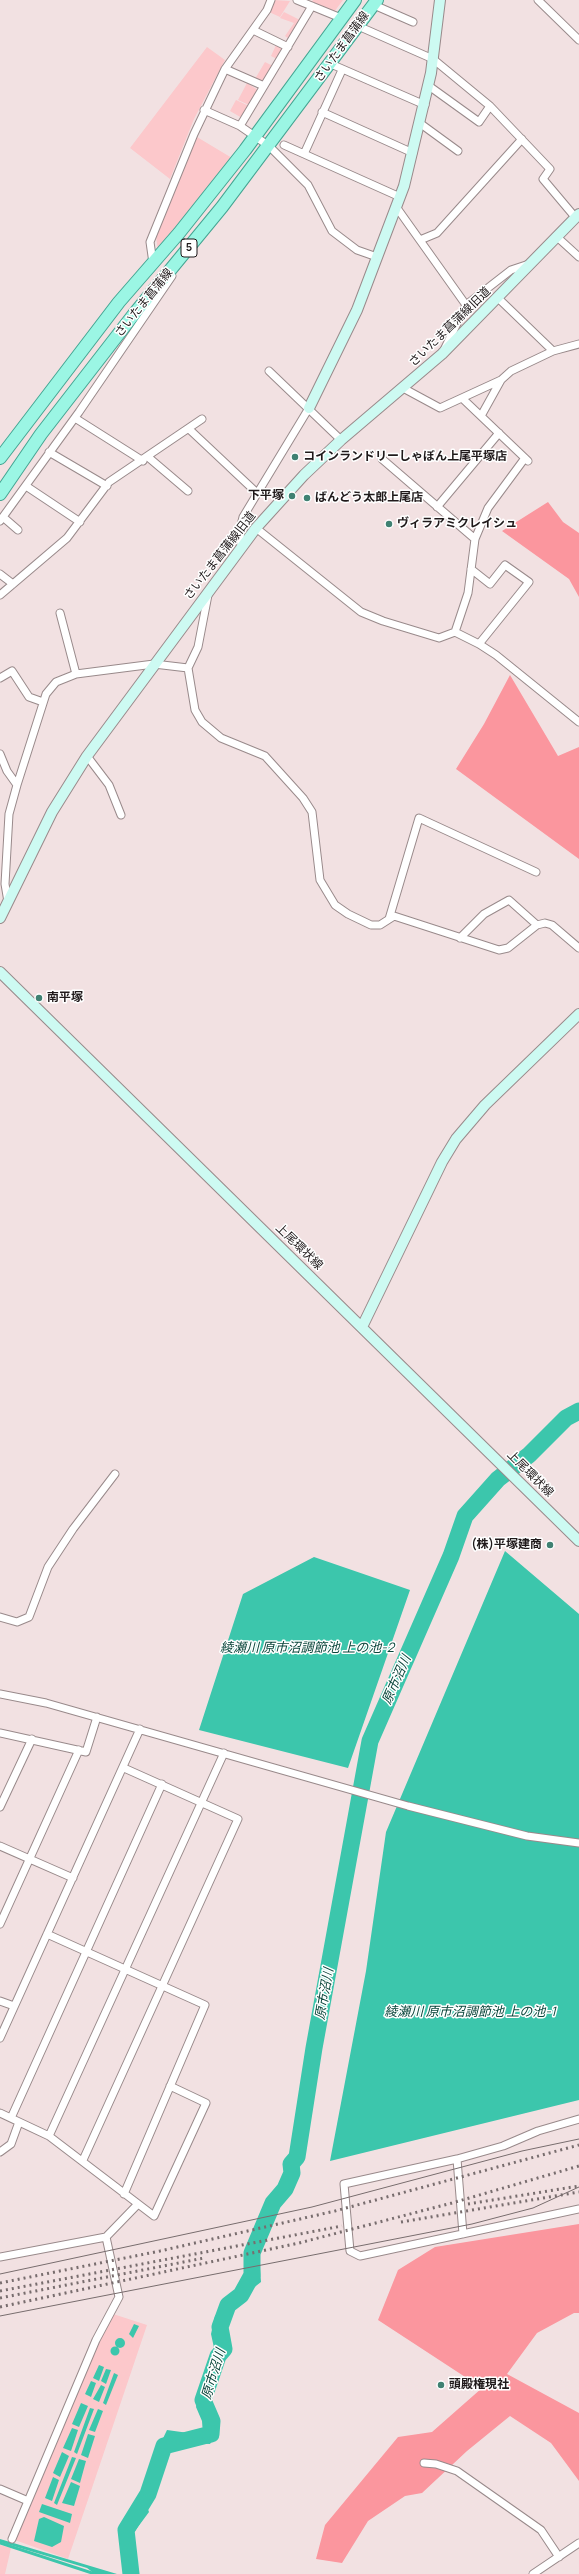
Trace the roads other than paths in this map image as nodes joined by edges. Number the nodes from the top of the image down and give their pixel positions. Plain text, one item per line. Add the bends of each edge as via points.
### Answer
1 (271, 0) edge
2 (297, 0) edge
3 (355, 0) edge
4 (440, 0) edge
5 (538, 0) edge
6 (375, 2) edge
7 (312, 6) junction
8 (341, 18) junction
9 (413, 22) dead end
10 (358, 26) junction
11 (253, 30) junction
12 (579, 40) edge
13 (288, 47) junction
14 (433, 59) junction
15 (331, 64) junction
16 (225, 69) junction
17 (342, 70) junction
18 (264, 86) junction
19 (429, 86) junction
20 (425, 105) junction
21 (490, 106) junction
22 (204, 110) junction
23 (322, 112) junction
24 (421, 124) junction
25 (240, 126) junction
26 (255, 136) junction
27 (522, 139) junction
28 (284, 145) dead end
29 (269, 146) junction
30 (458, 150) dead end
31 (413, 153) junction
32 (304, 154) junction
33 (400, 197) junction
34 (396, 208) junction
35 (577, 216) edge
36 (210, 222) junction
37 (556, 236) junction
38 (420, 240) junction
39 (377, 257) junction
40 (579, 257) edge
41 (153, 263) junction
42 (529, 264) junction
43 (498, 298) junction
44 (466, 305) junction
45 (579, 344) edge
46 (553, 351) junction
47 (442, 354) junction
48 (269, 371) dead end
49 (501, 380) junction
50 (403, 388) junction
51 (463, 399) junction
52 (309, 408) junction
53 (481, 416) junction
54 (75, 418) junction
55 (202, 419) dead end
56 (189, 429) junction
57 (499, 433) junction
58 (341, 440) junction
59 (49, 452) junction
60 (0, 458) edge
61 (145, 459) junction
62 (382, 459) dead end
63 (26, 486) junction
64 (107, 486) junction
65 (188, 491) dead end
66 (0, 494) edge
67 (257, 494) junction
68 (437, 507) junction
69 (2, 519) edge
70 (80, 522) junction
71 (256, 528) junction
72 (18, 530) dead end
73 (474, 539) junction
74 (241, 547) junction
75 (471, 569) junction
76 (0, 574) edge
77 (13, 584) junction
78 (209, 590) junction
79 (0, 595) edge
80 (60, 613) dead end
81 (455, 632) junction
82 (479, 644) junction
83 (154, 664) junction
84 (188, 668) junction
85 (76, 674) junction
86 (0, 678) edge
87 (43, 702) junction
88 (579, 722) edge
89 (0, 754) edge
90 (87, 756) junction
91 (17, 786) junction
92 (121, 815) dead end
93 (536, 872) dead end
94 (8, 902) junction
95 (0, 918) edge
96 (389, 919) junction
97 (537, 925) junction
98 (460, 938) junction
99 (579, 948) edge
100 (0, 972) edge
101 (579, 1014) edge
102 (362, 1327) junction
103 (115, 1474) dead end
104 (579, 1541) edge
105 (0, 1617) edge
106 (0, 1694) edge
107 (97, 1717) junction
108 (140, 1729) junction
109 (0, 1733) edge
110 (32, 1739) junction
111 (79, 1750) junction
112 (224, 1753) junction
113 (124, 1768) junction
114 (162, 1784) junction
115 (201, 1801) junction
116 (0, 1807) edge
117 (579, 1844) edge
118 (0, 1846) edge
119 (29, 1860) junction
120 (73, 1878) junction
121 (0, 1924) edge
122 (47, 1934) junction
123 (86, 1952) junction
124 (124, 1969) junction
125 (163, 1987) junction
126 (0, 2001) edge
127 (14, 2006) junction
128 (0, 2038) edge
129 (170, 2086) junction
130 (0, 2113) edge
131 (11, 2118) junction
132 (579, 2119) edge
133 (20, 2122) junction
134 (49, 2136) junction
135 (0, 2152) edge
136 (457, 2159) junction
137 (83, 2160) junction
138 (124, 2194) junction
139 (138, 2204) junction
140 (579, 2209) edge
141 (463, 2234) junction
142 (106, 2237) junction
143 (0, 2257) edge
144 (424, 2463) dead end
145 (0, 2489) edge
146 (28, 2501) junction
147 (12, 2539) dead end
148 (579, 2543) edge
149 (558, 2557) junction
150 (533, 2574) edge

1 - 11 street
2 - 7 street
3 - 8 main road, さいたま菖蒲線 / 5
4 - 14 street
5 - 12 street
6 - 9 street
6 - 10 main road, さいたま菖蒲線 / 5
7 - 8 street
7 - 13 street
8 - 26 main road, さいたま菖蒲線 / 5
10 - 14 street
10 - 15 main road, さいたま菖蒲線 / 5
11 - 13 street
11 - 16 street
13 - 18 street
14 - 19 street
14 - 21 street
15 - 17 street
15 - 29 main road, さいたま菖蒲線 / 5
16 - 18 street
16 - 22 street
17 - 20 street
17 - 23 street
18 - 25 street
19 - 20 street
19 - 21 street via 479,122
20 - 24 street
21 - 27 street
22 - 25 street
22 - 41 street via 150,242
23 - 31 street
23 - 32 street
24 - 30 street
24 - 31 street
25 - 26 street
26 - 29 street
26 - 41 main road, さいたま菖蒲線 / 5
27 - 35 street via 550,169 543,179
27 - 38 street via 437,233
28 - 32 street
29 - 36 main road, さいたま菖蒲線 / 5
29 - 39 street via 308,185 332,231 357,250
31 - 33 street
32 - 33 street
33 - 34 street
34 - 38 street
34 - 39 street
35 - 37 street, さいたま菖蒲線旧道
36 - 54 street
36 - 66 main road, さいたま菖蒲線 / 5 via 129,320 41,434
37 - 40 street
37 - 42 street, さいたま菖蒲線旧道
38 - 44 street
39 - 52 street via 357,310
41 - 60 main road, さいたま菖蒲線 / 5 via 119,302
42 - 43 street, さいたま菖蒲線旧道
42 - 44 street via 511,270
43 - 46 street
43 - 47 street, さいたま菖蒲線旧道
44 - 47 street via 447,339
45 - 46 street
46 - 49 street via 511,372
47 - 50 street, さいたま菖蒲線旧道
48 - 52 street
49 - 51 street
49 - 53 street
50 - 51 street via 440,408
50 - 58 street, さいたま菖蒲線旧道
51 - 53 street
52 - 58 street
52 - 67 street
53 - 57 street
54 - 59 street
54 - 61 street
55 - 56 street
56 - 61 street
56 - 67 street
57 - 68 street
57 - 73 street via 527,460 488,508
58 - 71 street, さいたま菖蒲線旧道 via 304,475
59 - 63 street
59 - 64 street
61 - 64 street
61 - 65 street
62 - 68 street
63 - 69 street
63 - 70 street
64 - 70 street
67 - 74 street via 243,517 240,529
68 - 73 street
69 - 72 street
70 - 77 street via 67,538
71 - 74 street, さいたま菖蒲線旧道
71 - 81 street via 361,612 440,638
73 - 75 street
74 - 78 street, さいたま菖蒲線旧道
75 - 81 street via 468,593
75 - 82 street via 490,584 505,565 529,582
76 - 77 street
77 - 79 street
78 - 83 street, さいたま菖蒲線旧道
78 - 84 street via 198,647
80 - 85 street
81 - 82 street
82 - 88 street
83 - 84 street
83 - 85 street
83 - 90 street, さいたま菖蒲線旧道
84 - 96 street via 195,710 202,722 222,738 265,756 300,794 312,812 320,880 335,905 371,925
85 - 87 street via 56,682
86 - 87 street via 12,671 29,697
87 - 91 street
89 - 91 street
90 - 92 street via 110,785
90 - 94 street, さいたま菖蒲線旧道 via 52,812
91 - 94 street via 9,814 5,884
93 - 96 street via 419,818
94 - 95 street, さいたま菖蒲線旧道
96 - 98 street via 394,916
97 - 98 street via 508,948 499,950
97 - 98 street via 509,900 484,914
97 - 99 street via 552,925
100 - 102 street, 上尾環状線
101 - 102 street via 485,1105 456,1139 442,1162
102 - 104 street, 上尾環状線
103 - 105 street via 72,1529 48,1567 29,1617 17,1622
106 - 107 street
107 - 108 street
107 - 111 street via 86,1752
108 - 112 street
108 - 113 street
109 - 110 street
110 - 111 street
110 - 116 street
111 - 119 street
112 - 115 street
112 - 117 street via 408,1806 527,1836
113 - 114 street
113 - 120 street
114 - 115 street
114 - 123 street
115 - 124 street
115 - 125 street via 238,1819
118 - 119 street
119 - 120 street
119 - 121 street
120 - 122 street
122 - 123 street
122 - 127 street
123 - 124 street
123 - 131 street
124 - 125 street
124 - 134 street
125 - 129 street via 205,2005
125 - 137 street
126 - 127 street
127 - 128 street
129 - 138 street
129 - 139 street via 206,2102 154,2216
130 - 131 street
131 - 133 street
132 - 136 street
133 - 134 street
133 - 135 street via 11,2144
134 - 137 street
136 - 141 street
136 - 141 street via 344,2184 350,2251 360,2256
137 - 138 street
138 - 139 street
139 - 142 street
140 - 141 street
142 - 143 street
142 - 146 street via 119,2297 98,2334
144 - 149 street via 457,2471 541,2530
145 - 146 street
146 - 147 street
148 - 149 street
149 - 150 street

